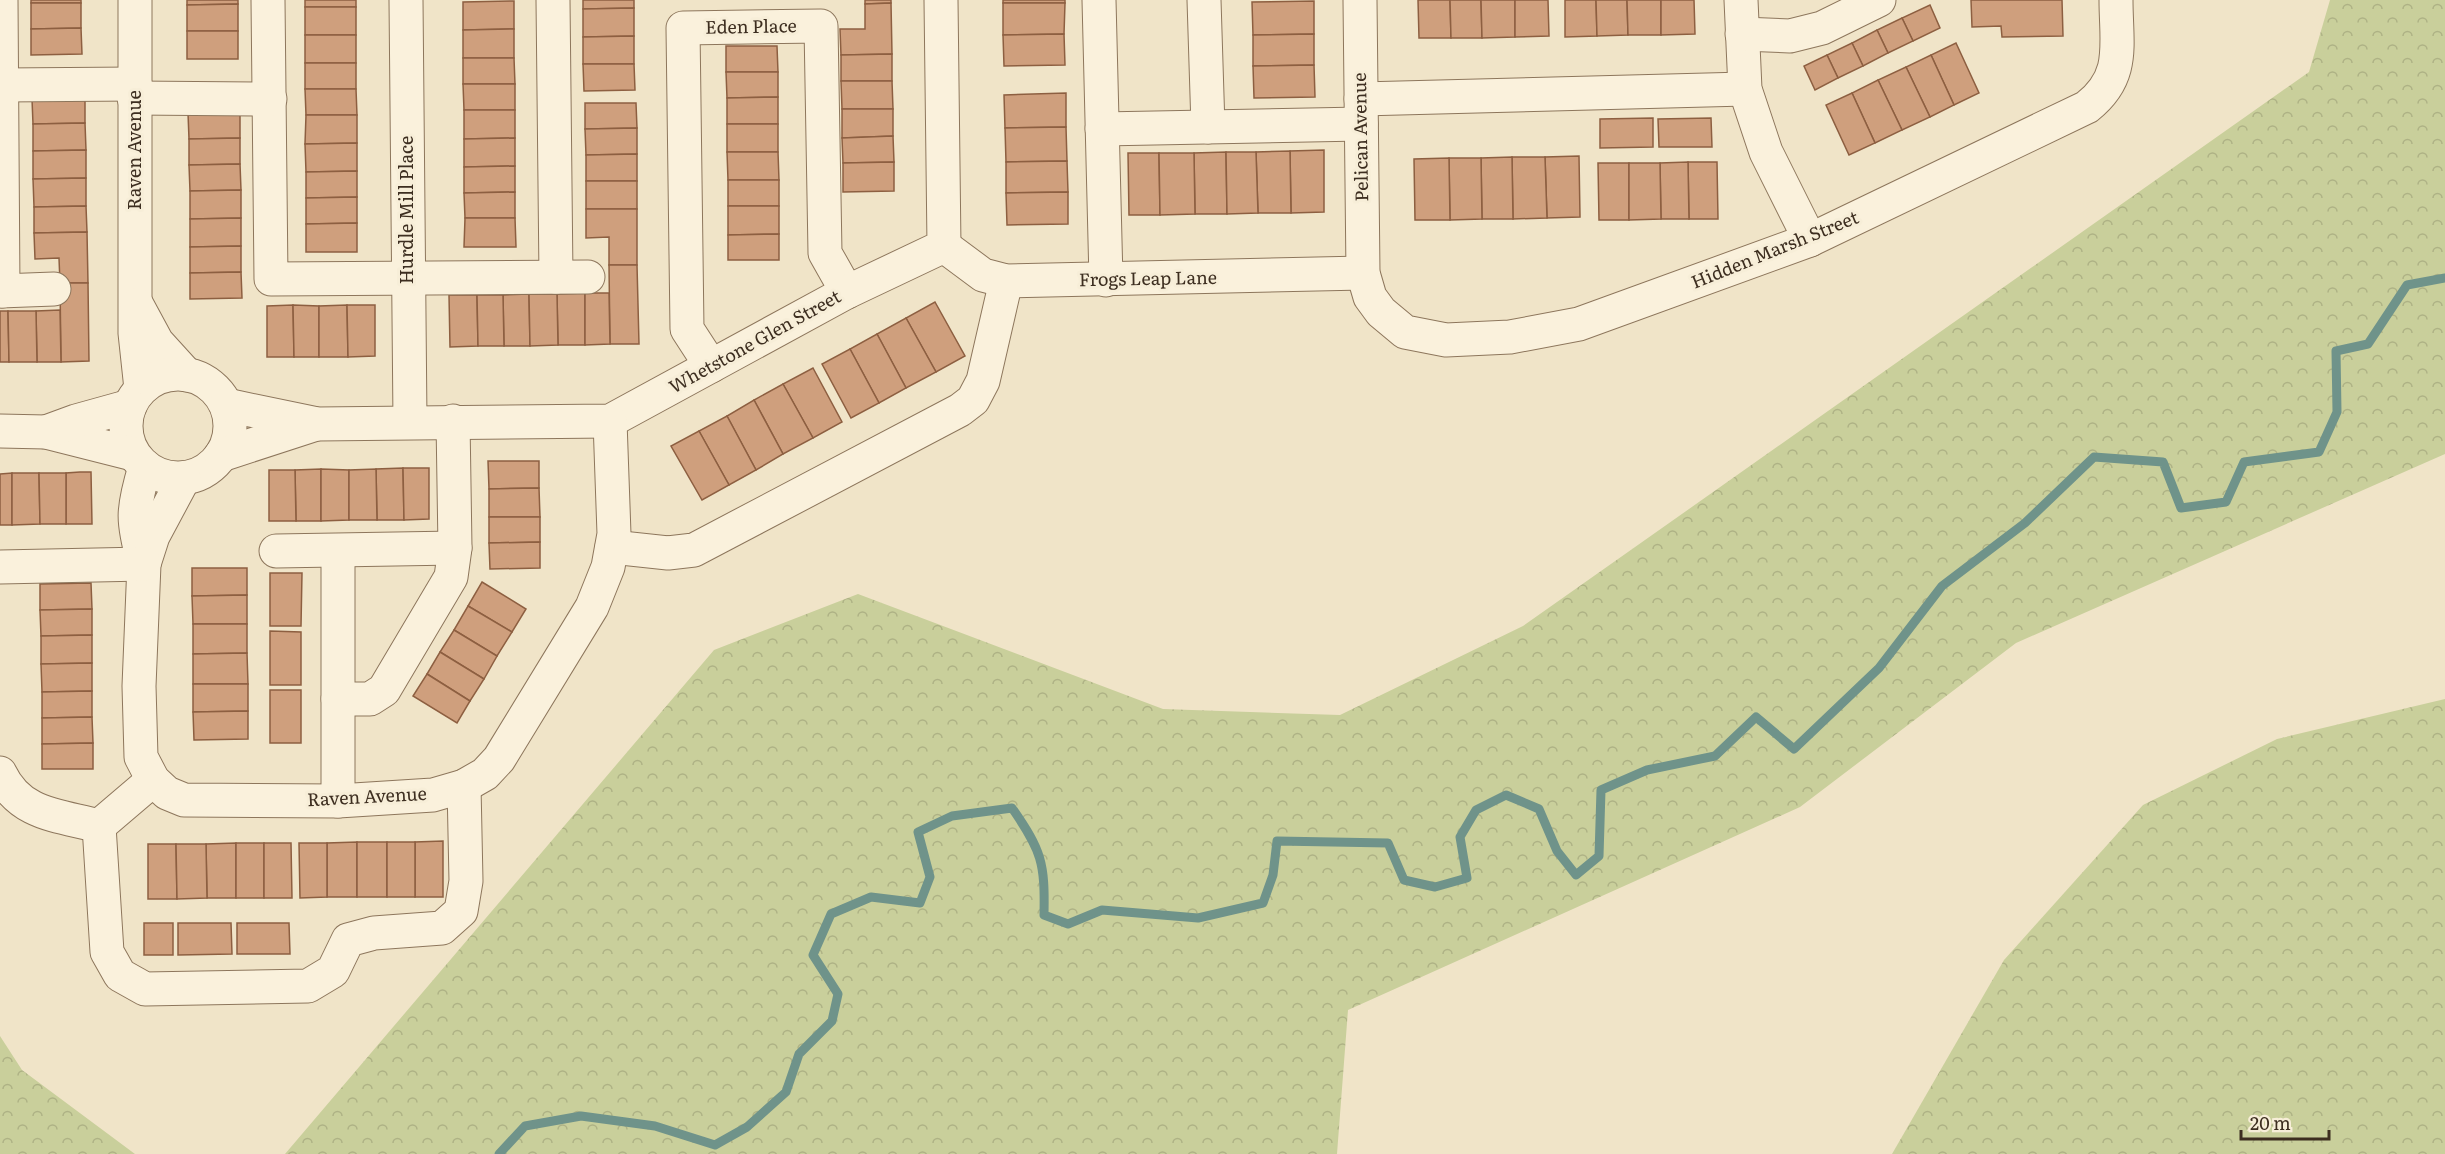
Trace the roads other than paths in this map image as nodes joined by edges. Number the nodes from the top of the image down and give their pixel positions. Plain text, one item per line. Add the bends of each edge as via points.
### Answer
1 (1, 0) edge
2 (135, 0) edge
3 (268, 0) edge
4 (406, 0) edge
5 (553, 0) edge
6 (941, 0) edge
7 (1099, 0) edge
8 (1204, 0) edge
9 (1360, 0) edge
10 (1741, 0) edge
11 (1879, 0) edge
12 (2116, 0) edge
13 (1742, 34) junction
14 (2, 85) junction
15 (1745, 89) junction
16 (135, 91) junction
17 (270, 99) junction
18 (1361, 112) junction
19 (1208, 127) junction
20 (1102, 129) junction
21 (1810, 240) junction
22 (944, 246) junction
23 (1363, 273) junction
24 (408, 277) junction
25 (556, 277) junction
26 (588, 277) dead end
27 (1106, 280) junction
28 (1006, 281) junction
29 (54, 289) dead end
30 (2, 291) edge
31 (847, 292) junction
32 (135, 301) junction
33 (711, 366) junction
34 (187, 375) junction
35 (135, 398) junction
36 (226, 405) junction
37 (410, 421) junction
38 (453, 421) junction
39 (610, 421) junction
40 (317, 424) junction
41 (0, 431) edge
42 (46, 432) junction
43 (221, 455) junction
44 (139, 461) junction
45 (184, 478) junction
46 (612, 547) junction
47 (456, 548) junction
48 (276, 551) dead end
49 (338, 551) junction
50 (144, 564) junction
51 (0, 567) edge
52 (338, 699) junction
53 (0, 773) edge
54 (153, 780) junction
55 (464, 786) junction
56 (338, 801) junction
57 (99, 826) junction

1 - 14 street
2 - 16 street, Raven Avenue
3 - 17 street
4 - 24 street, Hurdle Mill Place
5 - 25 street
6 - 22 street
7 - 20 street
8 - 19 street
9 - 18 street, Pelican Avenue
10 - 13 street
11 - 13 street via 1822,28 1790,36
12 - 21 street, Hidden Marsh Street via 2114,70 2110,84 2087,107
13 - 15 street
14 - 16 street
14 - 30 street
15 - 18 street
15 - 21 street via 1766,152
16 - 17 street
16 - 32 street, Raven Avenue
17 - 24 street via 271,279
18 - 19 street
18 - 23 street, Pelican Avenue
19 - 20 street
20 - 27 street
21 - 23 street, Hidden Marsh Street via 1579,324 1510,337 1446,340 1405,332 1370,297
22 - 28 street, Frogs Leap Lane via 983,275
22 - 31 street, Whetstone Glen Street
23 - 27 street, Frogs Leap Lane
24 - 25 street
24 - 37 street, Hurdle Mill Place
25 - 26 street
27 - 28 street, Frogs Leap Lane
28 - 46 street via 983,381 973,400 960,410 694,550 668,553
29 - 30 street
31 - 33 street, Whetstone Glen Street
31 - 33 street, Eden Place via 825,253 821,26 683,28 687,329
32 - 34 street, Raven Avenue via 158,342
32 - 35 street, Raven Avenue
33 - 39 street, Whetstone Glen Street
34 - 35 street via 170,374 154,379
34 - 36 street via 203,380
35 - 42 street
35 - 44 street via 126,422 127,439
36 - 40 street, Whetstone Glen Street
36 - 43 street via 230,422
37 - 38 street, Whetstone Glen Street
37 - 40 street, Whetstone Glen Street
38 - 39 street, Whetstone Glen Street
38 - 47 street
39 - 46 street, Raven Avenue
40 - 43 street, Whetstone Glen Street
41 - 42 street
42 - 44 street
43 - 45 street via 199,474
44 - 45 street via 170,478
44 - 50 street via 133,526
45 - 50 street via 153,536
46 - 55 street, Raven Avenue via 592,607 499,759 485,774
47 - 49 street
47 - 52 street via 451,577 384,690 370,699
48 - 49 street
49 - 52 street
50 - 51 street
50 - 54 street via 139,686 141,757
52 - 56 street
53 - 57 street via 9,792 29,807
54 - 56 street, Raven Avenue via 167,793 184,800
54 - 57 street
55 - 56 street, Raven Avenue via 433,795
55 - 57 street via 466,881 460,911 442,928 374,933 348,940 333,971 308,986 145,989 120,975 107,952

